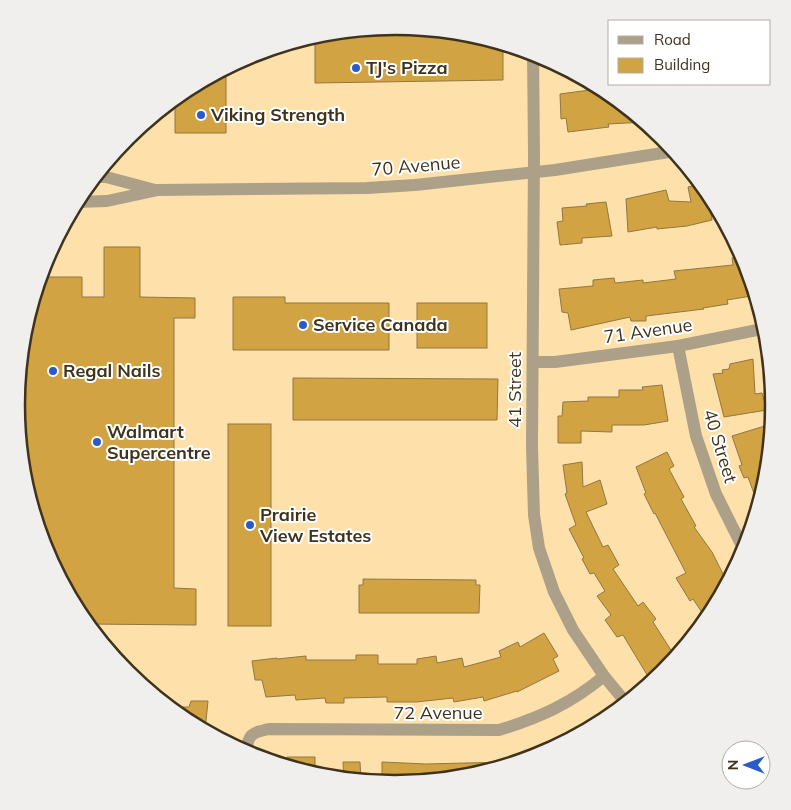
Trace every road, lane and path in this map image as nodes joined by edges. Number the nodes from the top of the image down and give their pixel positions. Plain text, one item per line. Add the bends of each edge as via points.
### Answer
1 (532, 61) edge
2 (666, 152) edge
3 (534, 172) junction
4 (104, 177) edge
5 (158, 190) junction
6 (85, 202) edge
7 (758, 330) edge
8 (678, 346) junction
9 (533, 362) junction
10 (740, 542) edge
11 (604, 676) junction
12 (622, 698) edge
13 (247, 744) edge

1 - 3 street, 41 Street
2 - 3 street, 70 Avenue
3 - 5 street, 70 Avenue via 367,188
3 - 9 street, 41 Street
4 - 5 street, 70 Avenue
5 - 6 street, 70 Avenue via 107,201
7 - 8 street, 71 Avenue
8 - 9 street, 71 Avenue
8 - 10 street, 40 Street via 696,436 716,494
9 - 11 street, 41 Street via 534,515 539,548 554,592 573,630
11 - 12 street, 41 Street
11 - 13 street, 72 Avenue via 577,698 550,712 499,730 269,730 257,732

